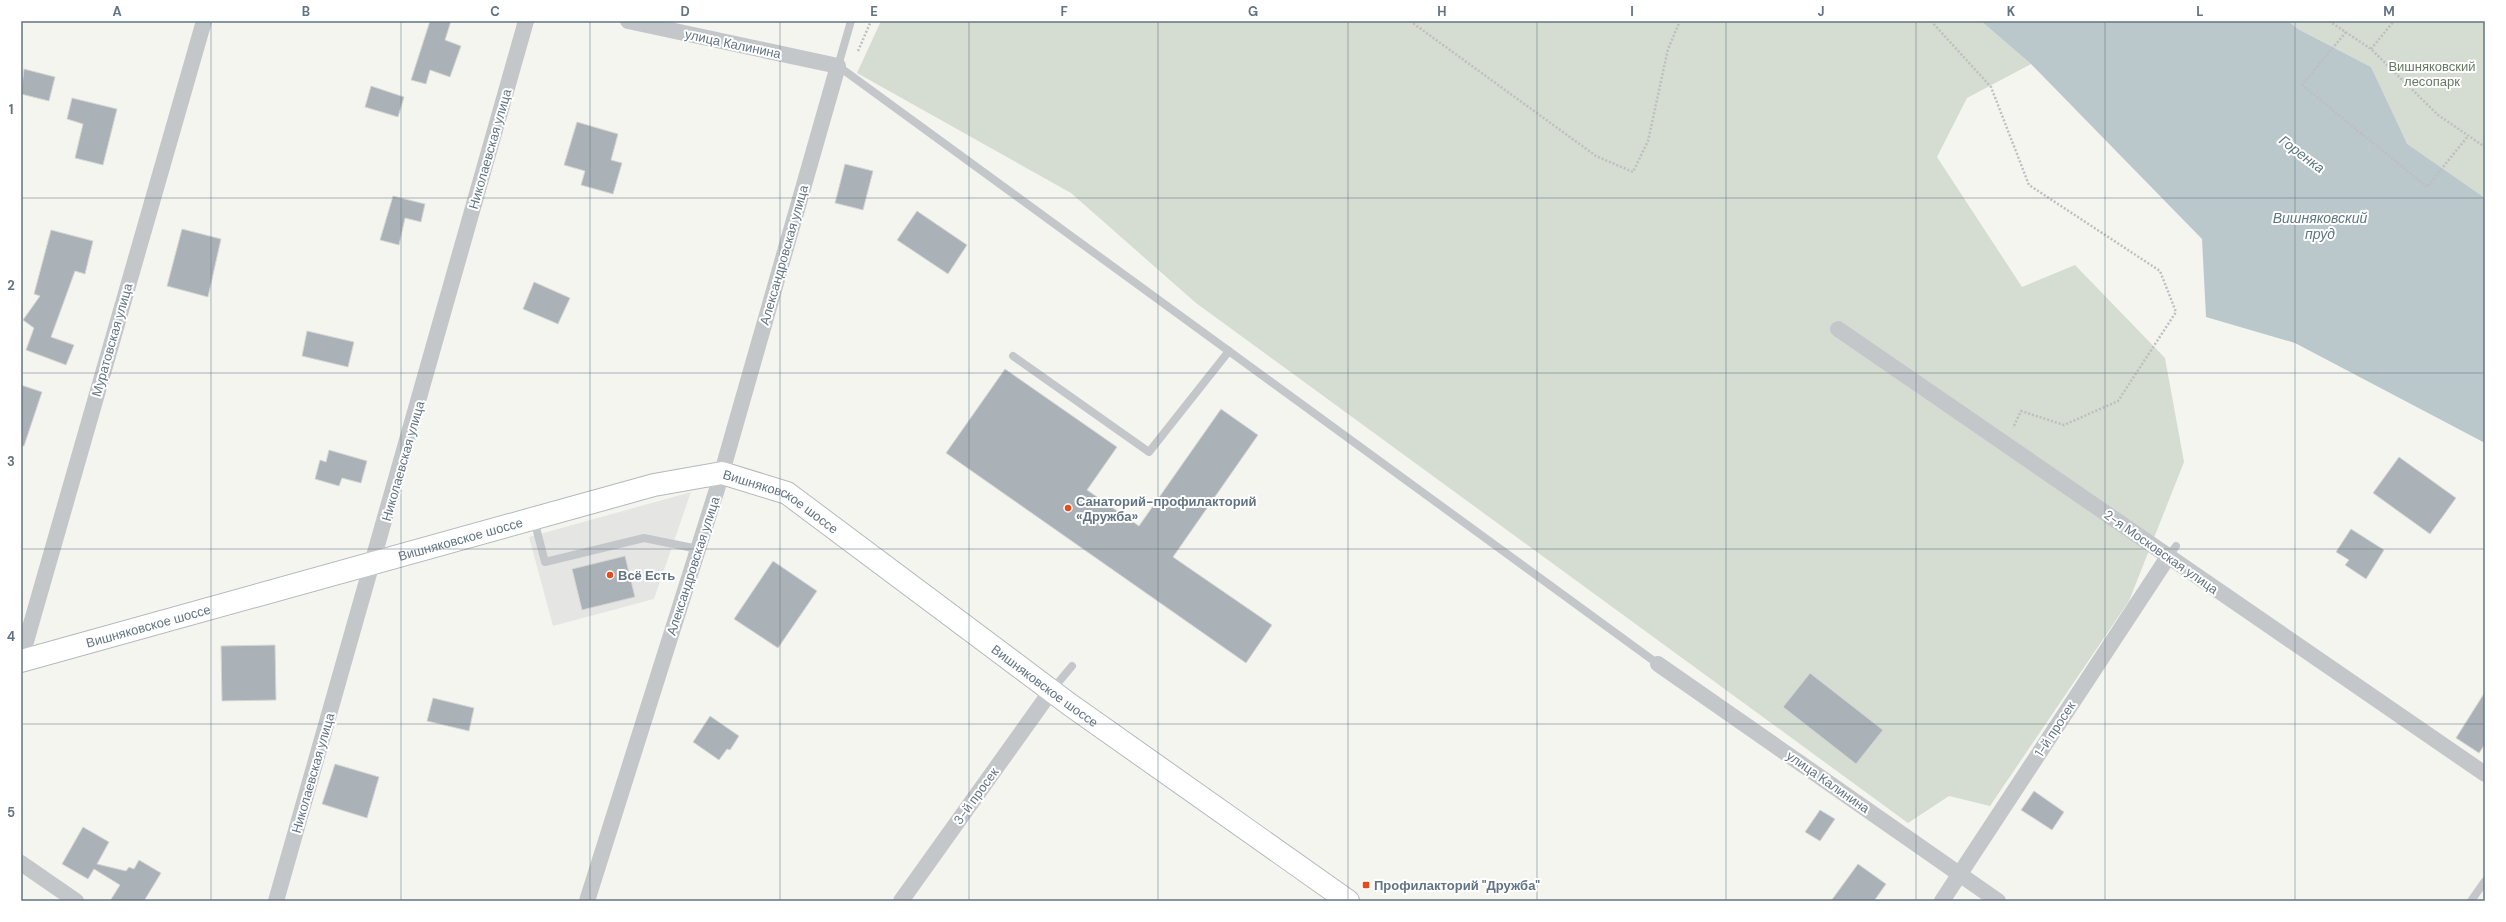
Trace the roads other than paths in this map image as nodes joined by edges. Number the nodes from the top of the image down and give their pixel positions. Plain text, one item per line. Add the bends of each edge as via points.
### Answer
1 (204, 21) edge
2 (526, 21) edge
3 (628, 21) edge
4 (851, 21) edge
5 (838, 66) junction
6 (1838, 329) dead end
7 (1229, 351) junction
8 (1013, 356) dead end
9 (722, 473) junction
10 (534, 519) junction
11 (698, 549) junction
12 (2172, 552) junction
13 (373, 564) junction
14 (21, 660) edge
15 (1658, 664) joint
16 (1072, 666) dead end
17 (1051, 691) junction
18 (2485, 774) edge
19 (21, 863) edge
20 (1959, 874) junction
21 (2485, 881) edge
22 (76, 901) edge
23 (276, 901) edge
24 (587, 901) edge
25 (901, 901) edge
26 (1348, 901) edge
27 (1942, 901) edge
28 (1998, 901) edge
29 (2472, 901) edge

1 - 14 street, Муратовская улица
2 - 13 street, Николаевская улица
3 - 5 street, улица Калинина
4 - 5 lane
5 - 7 lane
5 - 9 street, Александровская улица
6 - 12 street, 2-я Московская улица via 2006,445
7 - 8 lane via 1149,452
7 - 15 lane
9 - 10 street, Вишняковское шоссе via 654,485
9 - 11 street, Александровская улица
9 - 17 street, Вишняковское шоссе via 787,493
10 - 11 lane via 545,562 644,538
10 - 13 street, Вишняковское шоссе
11 - 24 street, Александровская улица
12 - 18 street, 2-я Московская улица
12 - 20 street, 1-й просек
13 - 14 street, Вишняковское шоссе
13 - 23 street, Николаевская улица
15 - 20 street, улица Калинина
16 - 17 lane
17 - 25 street, 3-й просек
17 - 26 street, Вишняковское шоссе
19 - 22 street
20 - 27 street, 1-й просек
20 - 28 street, улица Калинина
21 - 29 lane

